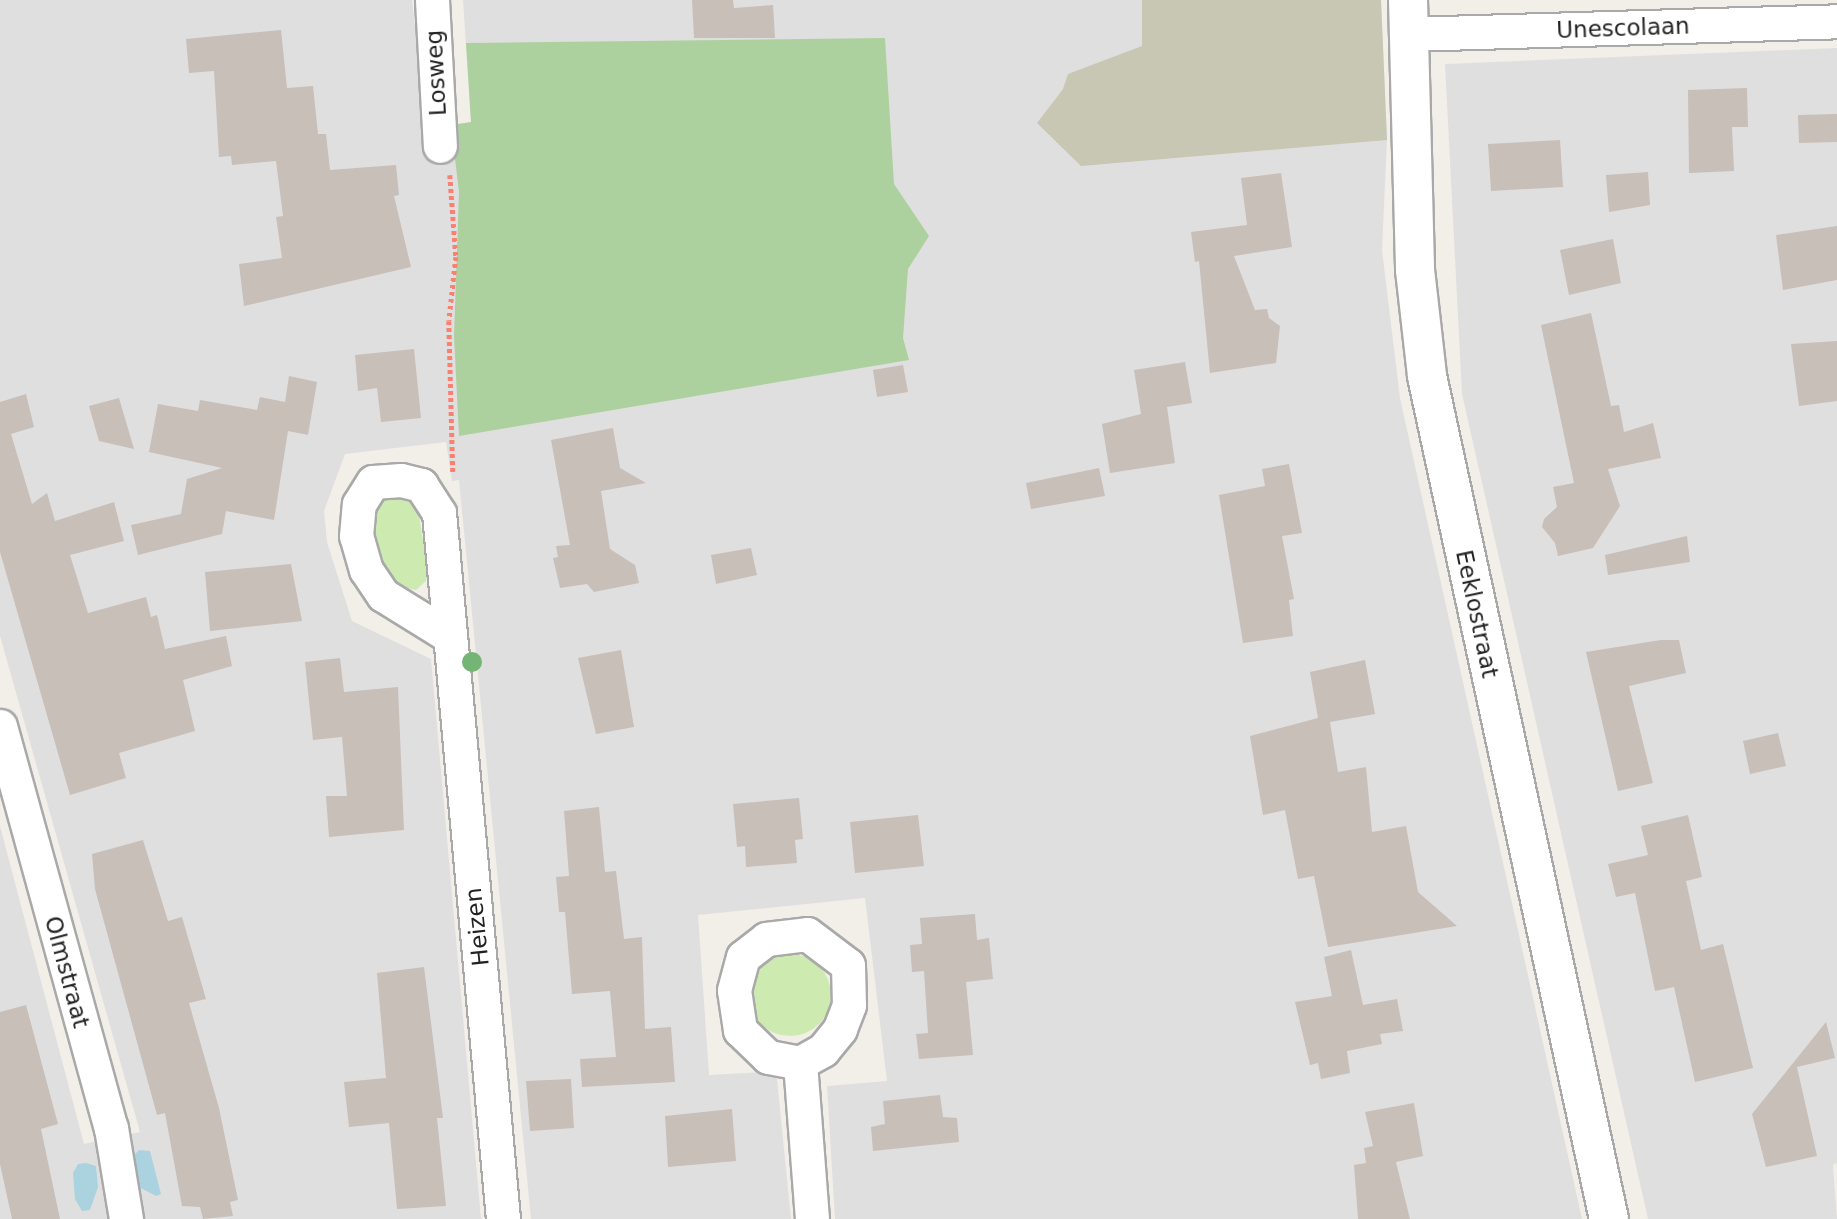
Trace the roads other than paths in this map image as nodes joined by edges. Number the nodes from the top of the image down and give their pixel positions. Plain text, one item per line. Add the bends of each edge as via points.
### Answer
1 (432, 0) edge
2 (1408, 17) edge
3 (1837, 21) edge
4 (440, 146) road end
5 (446, 634) junction
6 (0, 726) edge
7 (800, 1063) dead end
8 (126, 1219) edge
9 (503, 1219) edge
10 (812, 1219) edge
11 (1609, 1219) edge

1 - 4 street, Losweg
2 - 3 street, Unescolaan
2 - 11 street, Eeklostraat via 1415,270 1427,376
5 - 5 street, Heizen via 439,513 421,485 401,480 373,482 359,504 356,536 366,570 383,595
5 - 9 street, Heizen
6 - 8 street, Olmstraat via 111,1128
7 - 10 street

